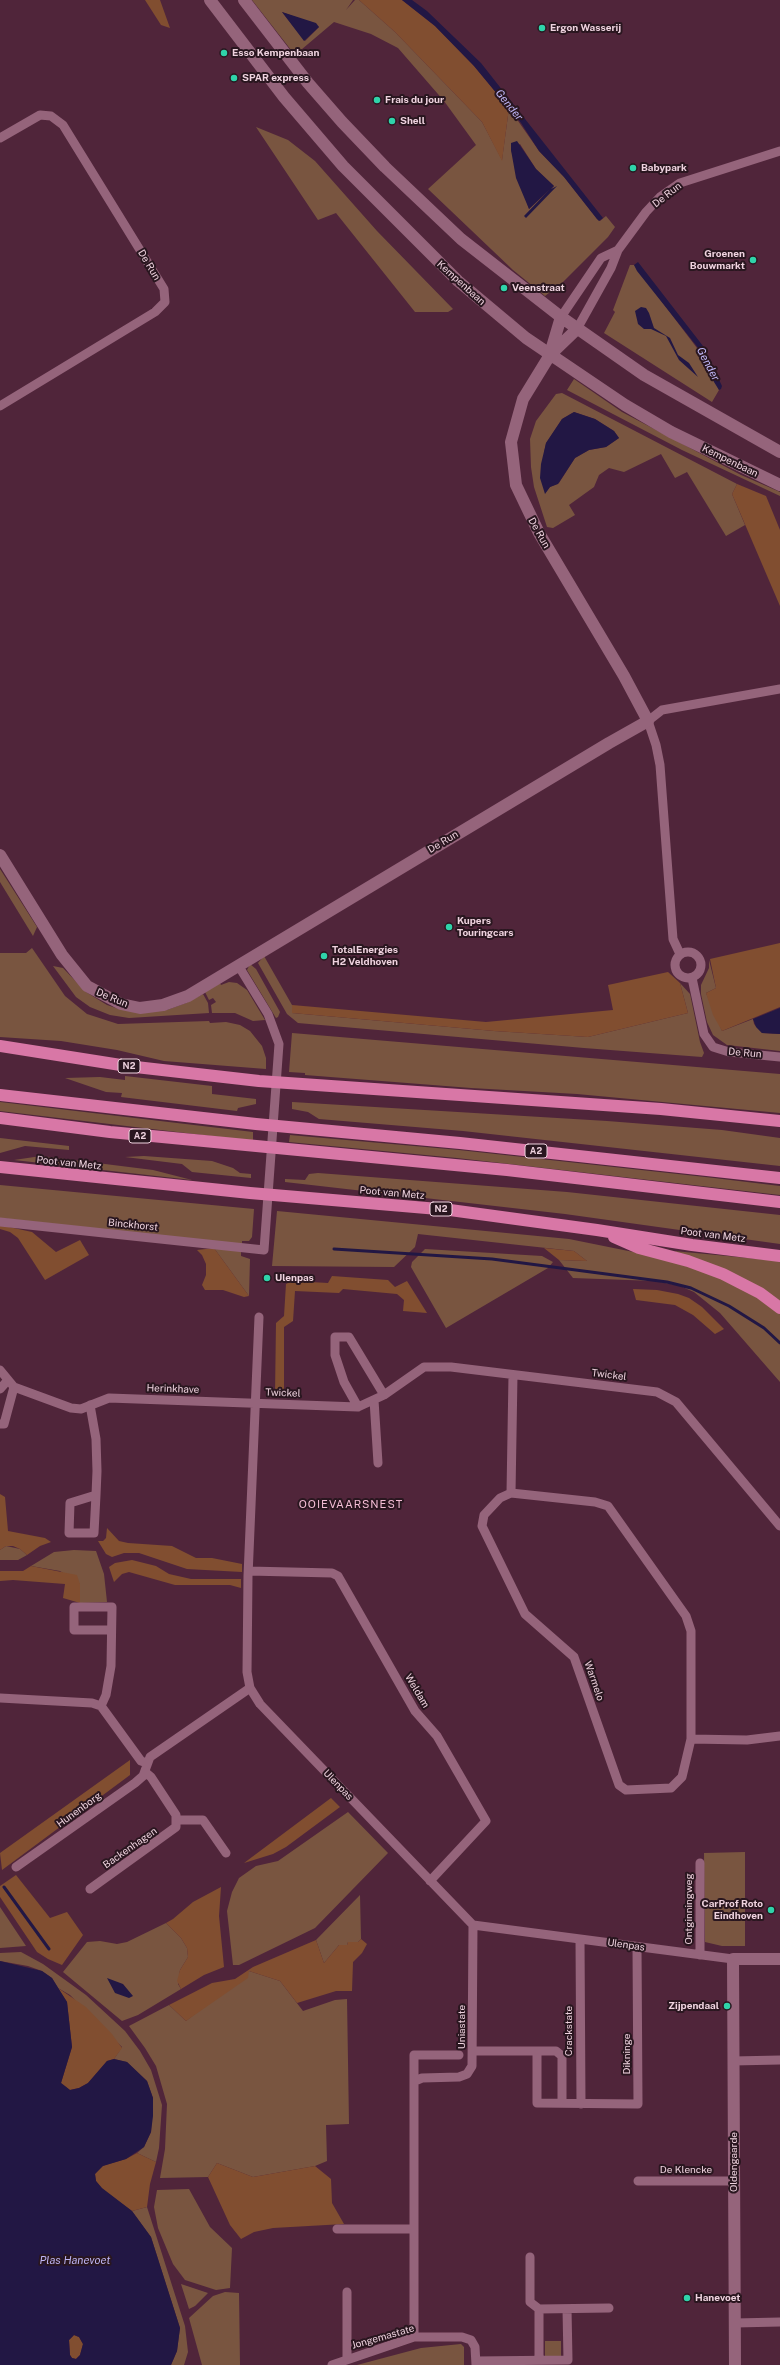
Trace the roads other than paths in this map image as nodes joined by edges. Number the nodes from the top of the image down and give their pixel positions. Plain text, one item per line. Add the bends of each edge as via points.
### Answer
1 (210, 0) edge
2 (244, 0) edge
3 (0, 138) edge
4 (780, 151) edge
5 (618, 250) junction
6 (561, 317) junction
7 (577, 329) junction
8 (550, 355) junction
9 (0, 406) edge
10 (780, 452) edge
11 (780, 485) edge
12 (780, 690) edge
13 (648, 721) junction
14 (0, 855) edge
15 (680, 954) junction
16 (238, 965) junction
17 (692, 978) junction
18 (0, 1046) edge
19 (780, 1057) edge
20 (0, 1095) edge
21 (0, 1118) edge
22 (27, 1121) junction
23 (780, 1121) edge
24 (0, 1124) edge
25 (0, 1167) edge
26 (780, 1178) edge
27 (780, 1202) edge
28 (0, 1222) edge
29 (597, 1230) junction
30 (780, 1256) edge
31 (780, 1308) edge
32 (259, 1317) dead end
33 (0, 1370) edge
34 (513, 1375) junction
35 (7, 1381) junction
36 (14, 1387) junction
37 (0, 1389) edge
38 (384, 1395) junction
39 (374, 1400) junction
40 (256, 1403) junction
41 (90, 1405) junction
42 (358, 1407) junction
43 (0, 1424) edge
44 (378, 1463) dead end
45 (512, 1493) junction
46 (96, 1495) junction
47 (780, 1526) edge
48 (249, 1570) junction
49 (111, 1630) junction
50 (250, 1688) junction
51 (0, 1698) edge
52 (101, 1706) junction
53 (780, 1736) edge
54 (691, 1739) junction
55 (146, 1768) junction
56 (178, 1820) junction
57 (226, 1854) dead end
58 (700, 1863) dead end
59 (16, 1867) dead end
60 (430, 1881) junction
61 (90, 1889) dead end
62 (473, 1925) junction
63 (580, 1939) junction
64 (637, 1947) junction
65 (700, 1955) junction
66 (733, 1959) junction
67 (780, 1959) edge
68 (473, 2051) junction
69 (537, 2052) junction
70 (459, 2055) dead end
71 (780, 2060) edge
72 (733, 2061) junction
73 (415, 2081) junction
74 (562, 2103) junction
75 (581, 2104) junction
76 (638, 2181) dead end
77 (734, 2181) junction
78 (414, 2228) junction
79 (337, 2229) dead end
80 (530, 2257) dead end
81 (347, 2292) dead end
82 (609, 2308) dead end
83 (538, 2309) junction
84 (567, 2309) junction
85 (780, 2322) edge
86 (735, 2323) junction
87 (414, 2338) junction
88 (347, 2359) junction
89 (539, 2360) junction
90 (476, 2363) edge
91 (332, 2365) edge
92 (735, 2365) edge

1 - 8 street, Kempenbaan via 284,97 344,166 458,281
2 - 6 street via 308,83 385,167 460,240
3 - 9 street, De Run via 40,115 52,116 63,125 164,289 165,302 155,312
4 - 5 street, De Run via 680,183 646,212
5 - 6 street, De Run via 601,258
5 - 7 street, De Run via 611,268
6 - 7 street
6 - 8 street, De Run
7 - 8 street, De Run
7 - 10 street via 644,375
8 - 11 street, Kempenbaan via 671,432
8 - 13 street, De Run via 523,399 513,429 512,465 516,485 538,533 624,676
12 - 13 street, De Run via 662,710
13 - 15 street, De Run via 660,765 673,940
13 - 16 street, De Run
14 - 16 street, De Run via 78,978 102,996 132,1006 151,1008 188,996
15 - 17 street via 675,965 676,971 680,976
15 - 17 street via 694,953 700,958 700,971
16 - 28 street, Binckhorst via 272,1024 279,1044 264,1250
17 - 19 street, De Run via 704,1034 713,1048
18 - 23 highway, N2 via 127,1066 295,1085 661,1109
20 - 26 highway, A2 via 291,1128
21 - 22 highway, A2
22 - 24 highway
22 - 27 highway, A2 via 254,1148 508,1170
25 - 29 highway, Poot van Metz / N2 via 250,1193 450,1210
29 - 30 highway, Poot van Metz / N2
29 - 31 highway, N2 via 639,1248 688,1261 723,1274 760,1293
32 - 40 street, Ulenpas
33 - 35 street, Herinkhave
34 - 38 street, Twickel via 451,1367 424,1367
34 - 45 street
34 - 47 street, Twickel via 657,1392 668,1396 676,1402
35 - 36 street, Herinkhave
35 - 37 street
36 - 41 street, Herinkhave via 71,1408 80,1409
36 - 43 street via 4,1424
38 - 39 street, Twickel
38 - 42 street via 349,1337 335,1337 335,1354 344,1382
39 - 42 street, Twickel
39 - 44 street
40 - 41 street, Herinkhave via 109,1398
40 - 42 street, Twickel
40 - 48 street, Ulenpas
41 - 46 street via 96,1439
45 - 54 street, Warmelo via 595,1502 608,1506 617,1516 688,1622 691,1631
45 - 54 street, Warmelo via 500,1498 484,1515 482,1526 525,1614 574,1657 619,1785 626,1790 671,1788 682,1777
46 - 46 street via 94,1533 69,1533 70,1502
48 - 50 street, Ulenpas via 247,1672
48 - 60 street, Weldam via 338,1576 415,1711 436,1736 486,1821
49 - 49 street via 74,1630 74,1607 112,1608
49 - 52 street via 111,1666 106,1695
50 - 55 street, Hunenborg via 150,1757
50 - 60 street, Ulenpas via 260,1704
51 - 52 street via 92,1703
52 - 55 street
53 - 54 street via 747,1740
55 - 56 street
55 - 59 street, Hunenborg via 135,1783
56 - 57 street via 203,1820
56 - 61 street, Backenhagen via 175,1830
58 - 65 street, Ontginningweg
60 - 62 street, Ulenpas
62 - 63 street, Ulenpas
62 - 68 street, Uniastate
63 - 64 street, Ulenpas
63 - 75 street, Crackstate
64 - 65 street, Ulenpas
64 - 75 street, Dikninge via 638,2104
65 - 66 street, Ulenpas
66 - 67 street, Ulenpas
66 - 72 street, Oldengaarde
68 - 69 street, Crackstate
68 - 73 street, Uniastate via 472,2066 467,2074 459,2077 422,2078
69 - 74 street, Crackstate via 556,2051 562,2056
69 - 74 street via 537,2103
70 - 73 street, Uniastate via 414,2055
71 - 72 street
72 - 77 street, Oldengaarde
73 - 78 street, Uniastate
74 - 75 street
76 - 77 street, De Klencke
77 - 86 street, Oldengaarde
78 - 79 street
78 - 87 street, Uniastate
80 - 83 street via 530,2302
81 - 88 street, Jongemastate
82 - 84 street
83 - 84 street
83 - 89 street
84 - 89 street via 568,2360
85 - 86 street
86 - 92 street, Oldengaarde
87 - 88 street, Jongemastate
87 - 90 street, Jongemastate via 462,2337 471,2340 475,2347
88 - 91 street, Jongemastate
89 - 90 street

